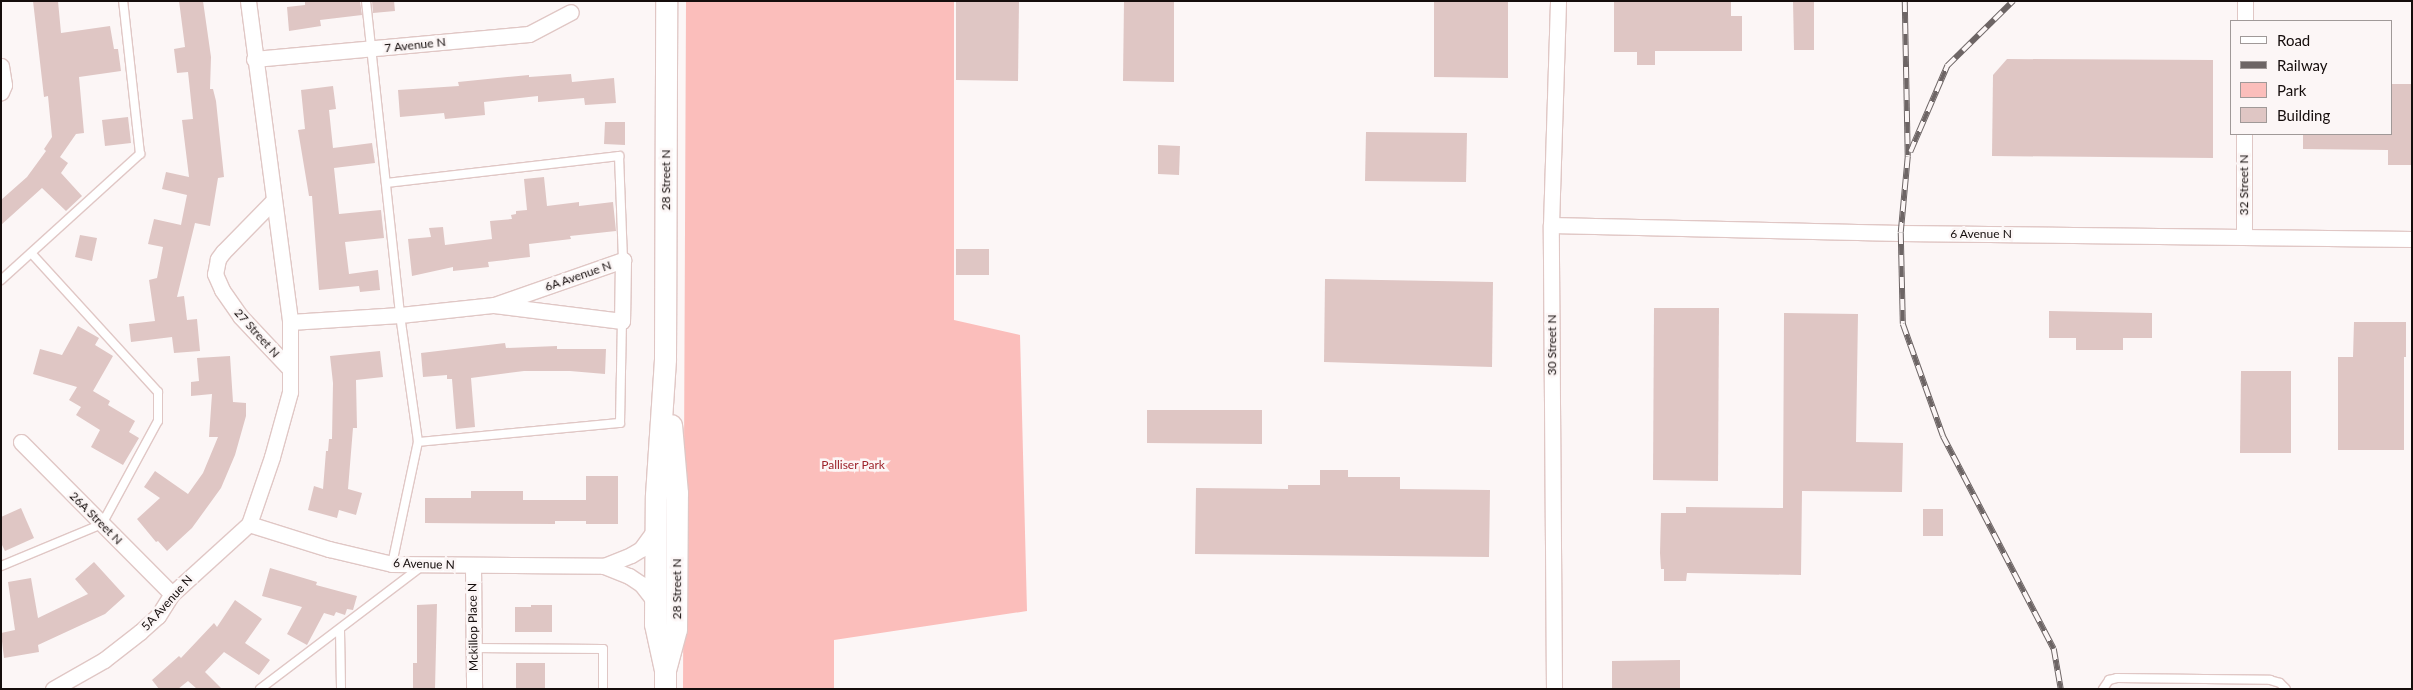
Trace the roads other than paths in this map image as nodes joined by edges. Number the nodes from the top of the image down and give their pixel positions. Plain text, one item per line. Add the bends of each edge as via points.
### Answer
1 (123, 1) edge
2 (248, 1) edge
3 (366, 1) edge
4 (666, 1) edge
5 (1558, 1) edge
6 (2245, 1) edge
7 (572, 12) dead end
8 (2245, 20) edge
9 (372, 49) junction
10 (254, 59) junction
11 (1, 66) edge
12 (1, 92) edge
13 (2244, 135) edge
14 (386, 182) junction
15 (274, 201) junction
16 (1551, 225) junction
17 (2244, 236) junction
18 (2412, 239) edge
19 (31, 253) junction
20 (623, 260) junction
21 (1, 280) edge
22 (494, 305) junction
23 (400, 315) junction
24 (290, 322) junction
25 (622, 322) junction
26 (665, 358) junction
27 (290, 368) junction
28 (21, 442) dead end
29 (418, 442) junction
30 (102, 524) junction
31 (249, 524) junction
32 (656, 528) junction
33 (392, 564) junction
34 (473, 565) junction
35 (1, 566) edge
36 (422, 566) junction
37 (604, 566) junction
38 (172, 594) junction
39 (655, 602) junction
40 (340, 630) junction
41 (474, 648) junction
42 (665, 679) edge
43 (53, 689) edge
44 (260, 689) edge
45 (341, 689) edge
46 (474, 689) edge
47 (603, 689) edge
48 (1554, 689) edge
49 (2103, 689) edge
50 (2286, 689) edge

1 - 19 lane via 140,154
2 - 10 street, 27 Street N
3 - 9 lane
4 - 26 main road, 28 Street N
5 - 16 street, 30 Street N
6 - 8 street
7 - 9 street, 7 Avenue N via 529,34
9 - 10 street, 7 Avenue N
9 - 14 lane
10 - 15 street, 27 Street N
11 - 12 street via 4,85
13 - 17 street, 32 Street N
14 - 20 lane via 619,156
14 - 23 lane
15 - 24 street, 27 Street N
15 - 27 street, 27 Street N via 222,252 215,274 240,316
16 - 17 street, 6 Avenue N
16 - 48 street, 30 Street N
17 - 18 street, 6 Avenue N
19 - 21 lane
19 - 30 lane via 158,392 158,422
20 - 22 street, 6A Avenue N
20 - 25 street, 6A Avenue N
22 - 23 street, 6A Avenue N
22 - 25 street, 6A Avenue N
23 - 24 street, 6A Avenue N
23 - 29 lane
24 - 27 street, 27 Street N
25 - 29 lane via 620,423
26 - 32 main road, 28 Street N
26 - 42 main road, 28 Street N via 677,503 676,629
27 - 31 street, 27 Street N via 290,392
28 - 30 street, 26A Street N
29 - 33 lane
30 - 35 lane
30 - 38 street, 26A Street N
31 - 33 street, 6 Avenue N via 329,550
31 - 38 street, 5A Avenue N
32 - 37 street, 6 Avenue N via 641,548
32 - 39 main road, 28 Street N
33 - 36 street, 6 Avenue N
34 - 36 street, 6 Avenue N
34 - 37 street, 6 Avenue N
34 - 41 street, Mckillop Place N
36 - 40 lane
37 - 39 street, 6 Avenue N via 641,584
38 - 43 street, 5A Avenue N via 158,616 140,632 104,660
39 - 42 main road, 28 Street N via 655,624
40 - 44 lane
40 - 45 lane
41 - 46 street, Mckillop Place N
41 - 47 lane via 603,649
49 - 50 lane via 2109,680 2117,678 2270,680

